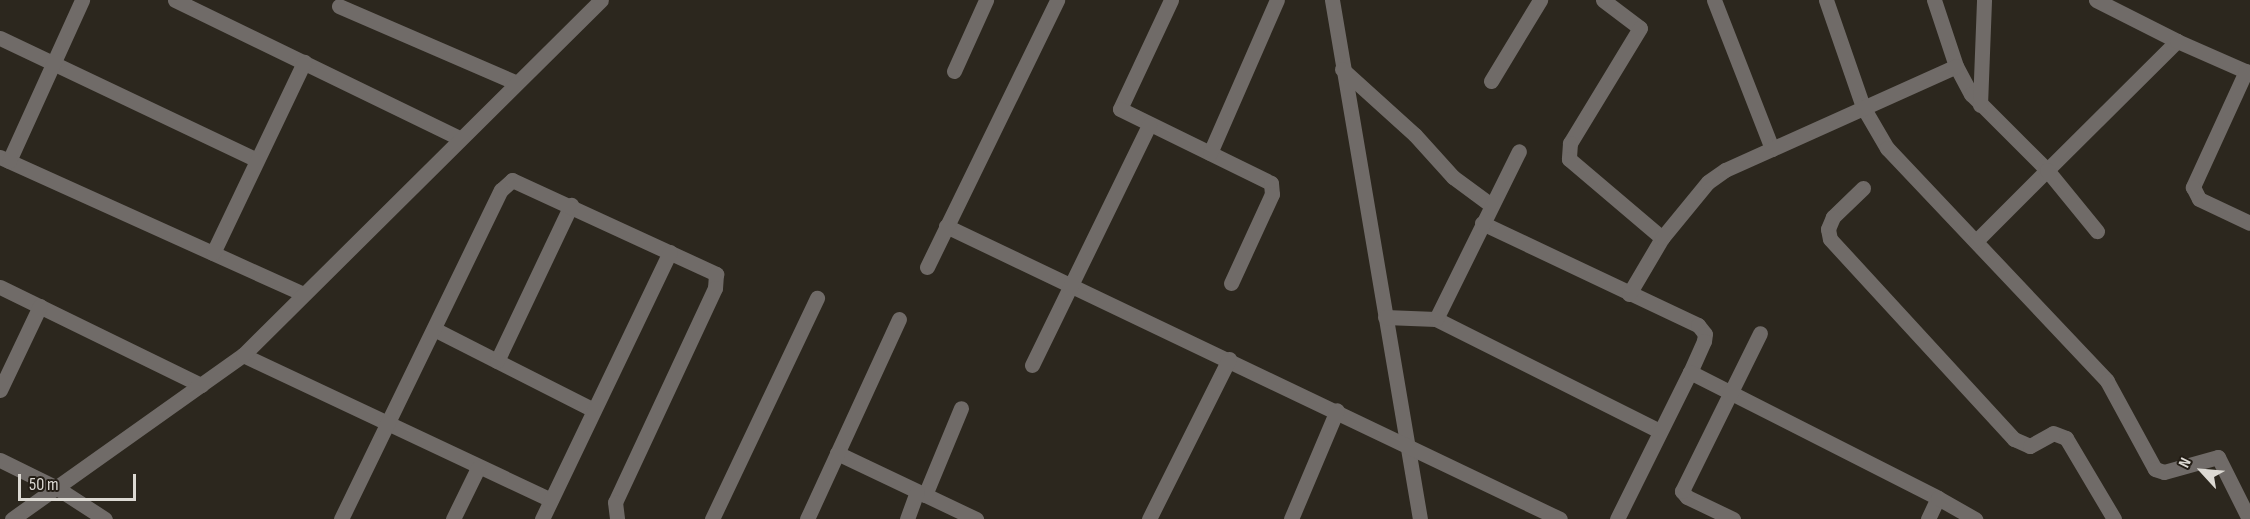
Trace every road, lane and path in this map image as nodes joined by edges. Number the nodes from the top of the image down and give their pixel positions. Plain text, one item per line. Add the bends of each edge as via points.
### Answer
1 (82, 0) edge
2 (175, 0) edge
3 (601, 0) edge
4 (986, 0) edge
5 (1057, 0) edge
6 (1171, 0) edge
7 (1277, 0) edge
8 (1332, 0) edge
9 (1540, 0) edge
10 (1603, 0) edge
11 (1714, 0) edge
12 (1826, 0) edge
13 (1935, 0) edge
14 (1984, 0) edge
15 (2096, 0) edge
16 (339, 6) dead end
17 (0, 38) edge
18 (2176, 41) junction
19 (304, 62) junction
20 (52, 64) junction
21 (1956, 66) junction
22 (1342, 69) junction
23 (954, 71) dead end
24 (2248, 73) edge
25 (1491, 81) dead end
26 (515, 82) junction
27 (1980, 105) junction
28 (1863, 107) junction
29 (1149, 125) junction
30 (459, 138) junction
31 (1772, 148) junction
32 (1519, 151) dead end
33 (1210, 153) junction
34 (5, 159) edge
35 (257, 160) junction
36 (2047, 170) junction
37 (1863, 188) dead end
38 (571, 205) junction
39 (1491, 205) junction
40 (1482, 223) junction
41 (2250, 224) edge
42 (946, 226) junction
43 (2097, 231) dead end
44 (1662, 238) junction
45 (1976, 241) junction
46 (670, 252) junction
47 (213, 253) junction
48 (927, 267) dead end
49 (1231, 283) dead end
50 (1072, 285) junction
51 (0, 287) edge
52 (304, 294) junction
53 (1629, 294) junction
54 (817, 298) dead end
55 (40, 306) junction
56 (1385, 316) junction
57 (899, 319) dead end
58 (1436, 319) junction
59 (434, 329) junction
60 (1760, 333) dead end
61 (243, 355) junction
62 (1229, 359) junction
63 (497, 361) junction
64 (1032, 364) dead end
65 (1690, 372) junction
66 (201, 385) junction
67 (0, 390) edge
68 (1730, 390) junction
69 (961, 408) dead end
70 (594, 410) junction
71 (1337, 410) junction
72 (389, 424) junction
73 (1660, 431) junction
74 (1406, 445) junction
75 (837, 453) junction
76 (0, 460) edge
77 (478, 468) junction
78 (57, 488) junction
79 (921, 494) junction
80 (1938, 498) junction
81 (551, 500) junction
82 (12, 519) edge
83 (105, 519) edge
84 (341, 519) edge
85 (453, 519) edge
86 (542, 519) edge
87 (617, 519) edge
88 (712, 519) edge
89 (807, 519) edge
90 (907, 519) edge
91 (976, 519) edge
92 (1149, 519) edge
93 (1292, 519) edge
94 (1420, 519) edge
95 (1560, 519) edge
96 (1617, 519) edge
97 (1733, 519) edge
98 (1928, 519) edge
99 (1975, 519) edge
100 (2114, 519) edge
101 (2248, 519) edge

1 - 20 street
2 - 19 street
3 - 26 street
4 - 23 street
5 - 42 street
6 - 29 street via 1121,105 1123,113
7 - 33 street
8 - 22 street
9 - 25 street
10 - 44 street via 1640,28 1570,143 1569,159
11 - 31 street
12 - 28 street
13 - 21 street
14 - 27 street
15 - 18 street
16 - 26 street
17 - 20 street
18 - 24 street
18 - 36 street
19 - 30 street
19 - 35 street
20 - 34 street
20 - 35 street
21 - 27 street
21 - 28 street
22 - 39 street via 1415,135 1453,177
22 - 56 street
24 - 41 street via 2193,187 2199,199
26 - 30 street
27 - 36 street
28 - 31 street
28 - 45 street via 1887,148
29 - 33 street
29 - 50 street
30 - 52 street
31 - 44 street via 1708,182
32 - 39 street
33 - 49 street via 1266,178 1274,188
34 - 47 street
35 - 47 street
36 - 43 street
36 - 45 street
37 - 100 street via 1833,217 1828,229 1830,239 2014,439 2030,446 2048,435 2063,434
38 - 46 street
38 - 59 street via 521,181 505,183
38 - 63 street
39 - 40 street
40 - 53 street
40 - 58 street
42 - 48 street
42 - 50 street
44 - 53 street
45 - 101 street via 2107,381 2154,469 2167,472 2218,457
46 - 70 street
46 - 87 street via 711,270 716,280 615,502
47 - 52 street
50 - 62 street
50 - 64 street
51 - 55 street
52 - 61 street
53 - 65 street via 1703,329 1704,341
54 - 88 street
55 - 66 street
55 - 67 street
56 - 58 street
56 - 74 street
57 - 75 street
58 - 73 street
59 - 63 street
59 - 72 street
60 - 68 street
61 - 66 street
61 - 72 street
62 - 71 street
62 - 92 street
63 - 70 street
65 - 68 street
65 - 73 street
66 - 78 street
68 - 80 street
68 - 97 street via 1682,491
69 - 79 street
70 - 81 street
71 - 74 street
71 - 93 street
72 - 77 street
72 - 84 street
73 - 96 street
74 - 94 street
74 - 95 street
75 - 79 street
75 - 89 street
76 - 78 street
77 - 81 street
77 - 85 street
78 - 82 street
78 - 83 street
79 - 90 street
79 - 91 street
80 - 98 street
80 - 99 street
81 - 86 street

